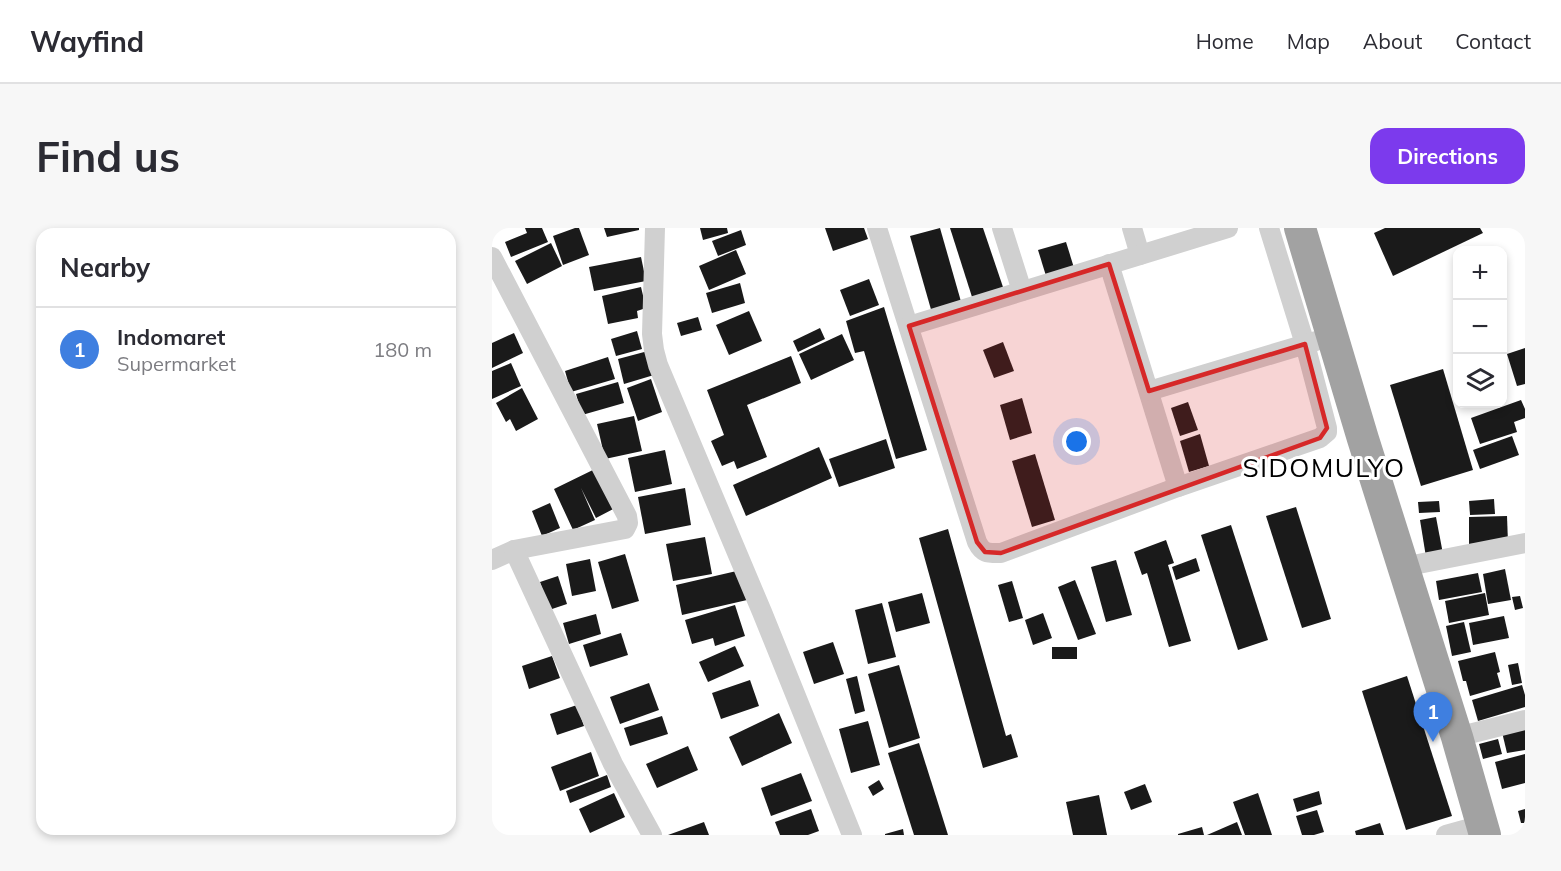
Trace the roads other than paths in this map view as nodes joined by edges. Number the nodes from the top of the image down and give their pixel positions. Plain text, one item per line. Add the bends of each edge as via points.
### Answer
1 (655, 228) edge
2 (877, 228) edge
3 (1002, 228) edge
4 (1132, 228) edge
5 (1228, 228) edge
6 (1269, 228) edge
7 (1304, 230) edge
8 (1140, 255) junction
9 (492, 257) edge
10 (1109, 264) junction
11 (1022, 291) junction
12 (909, 326) junction
13 (1318, 340) junction
14 (1149, 391) junction
15 (1178, 487) junction
16 (1525, 543) edge
17 (514, 550) junction
18 (492, 560) edge
19 (1403, 567) junction
20 (1525, 720) edge
21 (1456, 737) junction
22 (1483, 830) edge
23 (652, 835) edge
24 (852, 835) edge
25 (1446, 835) edge

1 - 24 street via 652,334 658,365
2 - 12 street
3 - 11 street
4 - 8 street
5 - 8 street
6 - 13 street
7 - 13 highway
8 - 10 street
9 - 17 street via 628,523 625,529
10 - 11 street
10 - 14 street
11 - 12 street
12 - 15 street via 976,542 985,552 1001,553
13 - 14 street
13 - 15 street via 1327,432 1320,438
13 - 19 highway
14 - 15 street
16 - 19 street
17 - 18 street
17 - 23 street via 613,764
19 - 21 highway
20 - 21 street
21 - 22 highway
22 - 25 street

